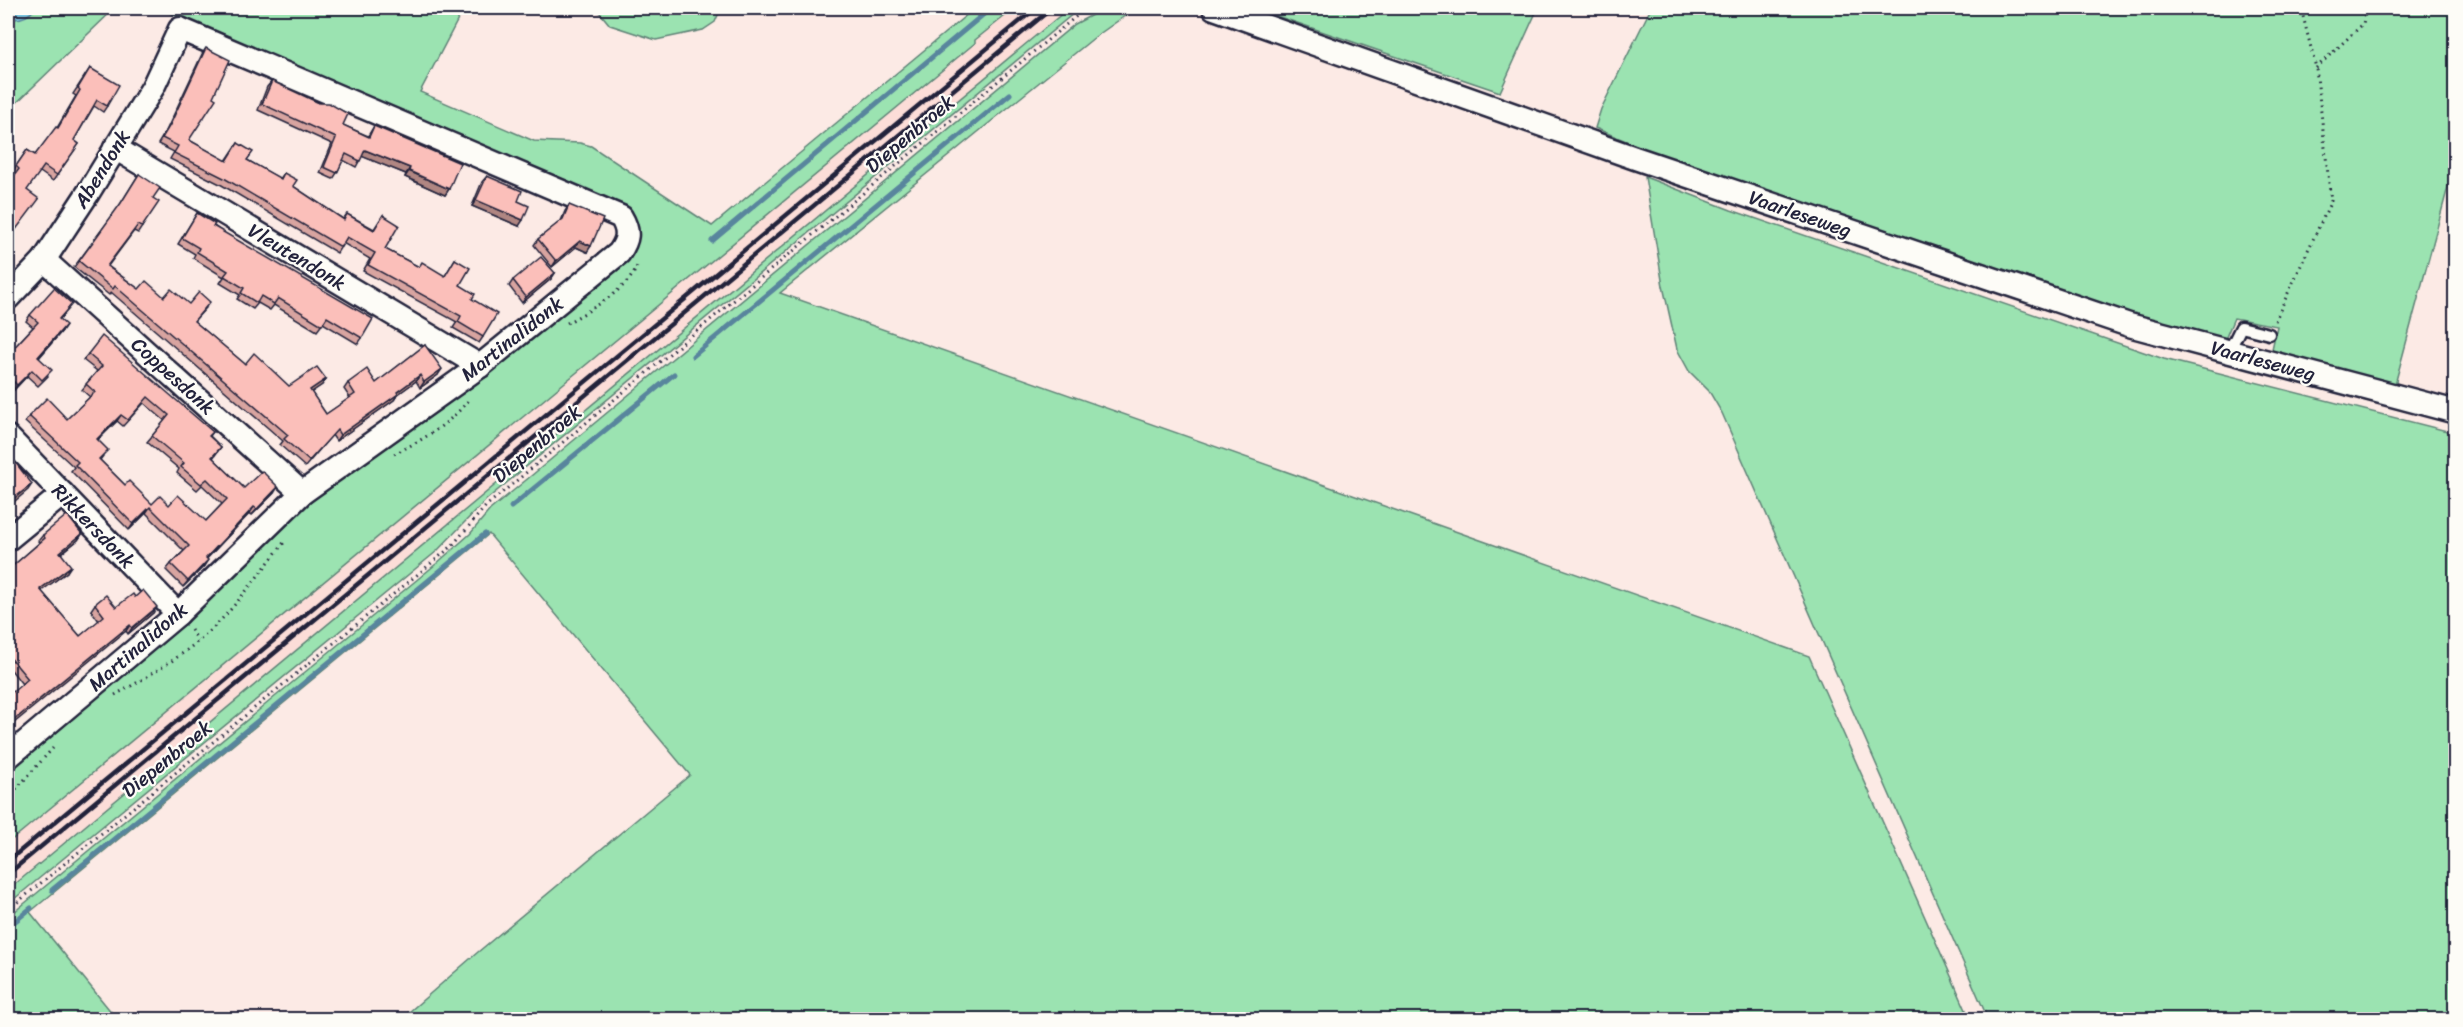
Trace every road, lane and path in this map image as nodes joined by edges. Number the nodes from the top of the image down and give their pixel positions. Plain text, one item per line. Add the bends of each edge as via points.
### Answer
1 (1090, 8) edge
2 (1214, 8) edge
3 (2301, 8) edge
4 (2366, 8) edge
5 (2316, 69) junction
6 (115, 148) junction
7 (627, 240) junction
8 (44, 260) junction
9 (8, 298) edge
10 (562, 326) dead end
11 (2269, 334) joint
12 (2229, 351) junction
13 (480, 366) junction
14 (469, 400) dead end
15 (2456, 412) edge
16 (8, 437) edge
17 (387, 458) dead end
18 (302, 493) junction
19 (63, 494) junction
20 (289, 536) dead end
21 (8, 539) edge
22 (178, 614) junction
23 (115, 696) dead end
24 (56, 744) dead end
25 (8, 757) edge
26 (8, 798) edge
27 (8, 910) edge

1 - 27 path, Diepenbroek via 486,506 451,547
2 - 12 street, Vaarleseweg via 1635,158 2051,299 2129,325
3 - 5 path
4 - 5 path via 2363,24
5 - 11 path via 2331,201
6 - 7 street, Abendonk via 153,87 180,29 621,217 627,227
6 - 8 street, Abendonk
6 - 13 street, Vleutendonk
7 - 10 path via 636,253 636,271 607,299
7 - 13 street, Martinalidonk via 619,254
8 - 9 street, Abendonk
8 - 18 street, Coppesdonk
11 - 12 lane via 2241,327
12 - 15 street, Vaarleseweg
13 - 18 street, Martinalidonk
14 - 17 path via 444,425
16 - 19 street, Rikkersdonk
18 - 22 street, Martinalidonk
19 - 21 street
19 - 22 street, Rikkersdonk
20 - 23 path via 209,631
22 - 25 street, Martinalidonk
24 - 26 path

